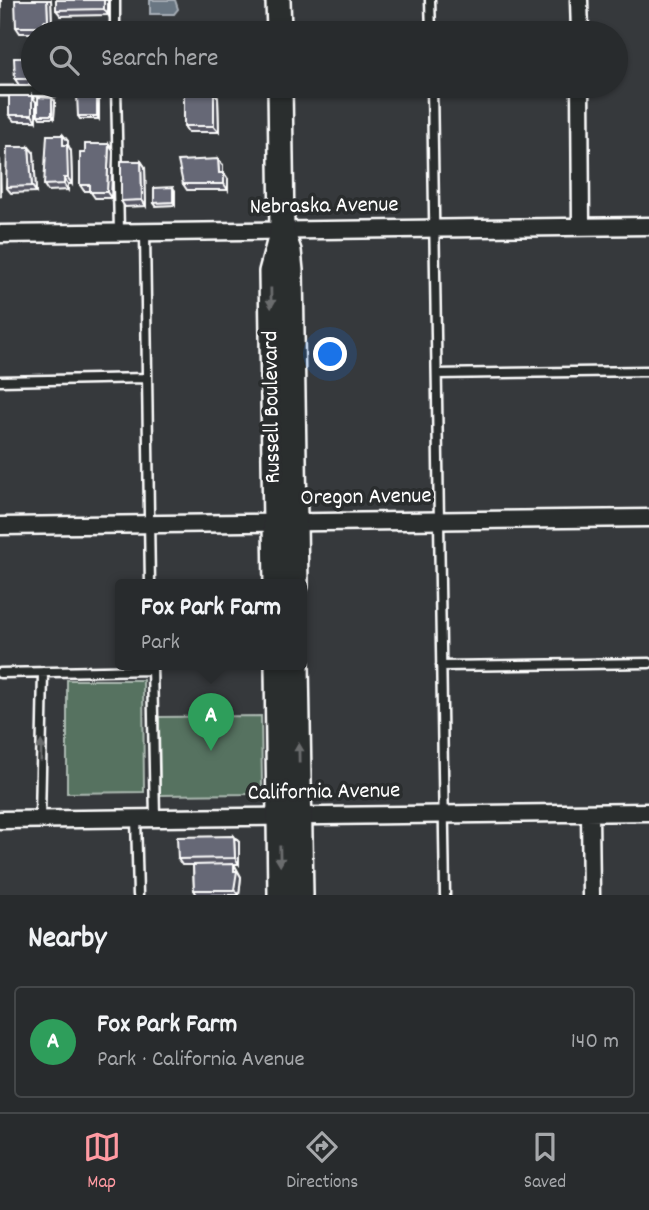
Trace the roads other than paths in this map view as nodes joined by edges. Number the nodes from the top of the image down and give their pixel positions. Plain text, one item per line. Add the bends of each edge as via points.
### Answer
1 (115, 0) edge
2 (278, 0) edge
3 (430, 0) edge
4 (579, 0) edge
5 (116, 21) edge
6 (279, 21) edge
7 (431, 21) edge
8 (580, 21) edge
9 (21, 90) edge
10 (0, 91) edge
11 (116, 98) edge
12 (280, 98) edge
13 (432, 98) edge
14 (580, 98) edge
15 (649, 226) edge
16 (581, 227) junction
17 (434, 229) junction
18 (282, 231) junction
19 (119, 232) junction
20 (145, 232) junction
21 (0, 234) edge
22 (649, 371) edge
23 (437, 374) junction
24 (147, 379) junction
25 (0, 381) edge
26 (649, 518) edge
27 (439, 520) junction
28 (285, 522) junction
29 (149, 524) junction
30 (0, 526) edge
31 (150, 579) edge
32 (277, 579) edge
33 (295, 579) edge
34 (649, 663) edge
35 (441, 666) junction
36 (115, 669) edge
37 (152, 670) edge
38 (277, 670) edge
39 (297, 670) edge
40 (43, 672) junction
41 (0, 673) edge
42 (649, 812) edge
43 (590, 813) junction
44 (444, 814) junction
45 (290, 817) junction
46 (136, 818) junction
47 (155, 818) junction
48 (0, 820) edge
49 (40, 820) junction
50 (138, 895) edge
51 (280, 895) edge
52 (301, 895) edge
53 (445, 895) edge
54 (591, 895) edge

1 - 5 lane
2 - 6 main road
3 - 7 lane
4 - 8 street
9 - 10 lane
11 - 19 lane
12 - 18 main road, Russell Boulevard
13 - 17 lane
14 - 16 street
15 - 16 street, Nebraska Avenue
16 - 17 street, Nebraska Avenue
17 - 18 street, Nebraska Avenue
17 - 23 lane
18 - 20 street, Nebraska Avenue
18 - 28 main road, Russell Boulevard via 291,271
19 - 20 street, Nebraska Avenue
19 - 21 street, Nebraska Avenue
20 - 24 lane
22 - 23 lane
23 - 27 lane
24 - 25 lane
24 - 29 lane
26 - 27 street, Oregon Avenue
27 - 28 street, Oregon Avenue
27 - 35 lane
28 - 29 street, Oregon Avenue
28 - 32 main road, Russell Boulevard
28 - 33 main road, Russell Boulevard
29 - 30 street, Oregon Avenue
29 - 31 lane
34 - 35 lane
35 - 44 lane
36 - 40 lane
37 - 47 lane
38 - 45 main road
45 -> 39 main road
40 - 41 lane
49 -> 40 lane
42 - 43 street, California Avenue
43 - 44 street, California Avenue
43 - 54 street
44 - 45 street, California Avenue
44 - 53 lane
45 - 47 street, California Avenue
45 -> 51 main road
45 - 52 main road
46 - 47 street, California Avenue
46 - 49 street, California Avenue
46 - 50 lane
48 - 49 street, California Avenue

